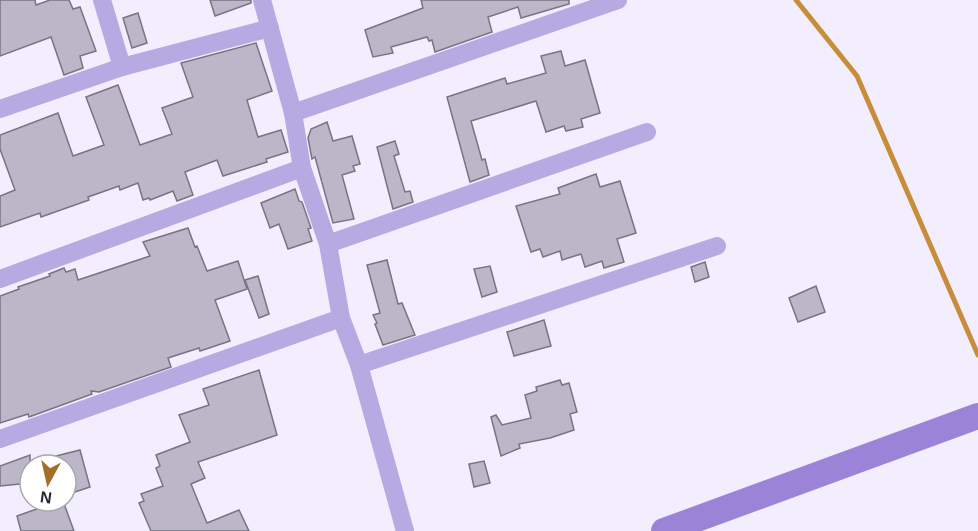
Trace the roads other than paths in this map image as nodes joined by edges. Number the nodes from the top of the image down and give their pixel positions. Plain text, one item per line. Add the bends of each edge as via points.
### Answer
1 (102, 0) edge
2 (262, 0) edge
3 (618, 0) edge
4 (270, 28) junction
5 (123, 67) junction
6 (0, 109) edge
7 (293, 113) junction
8 (647, 132) dead end
9 (302, 168) junction
10 (328, 244) junction
11 (717, 246) dead end
12 (0, 279) edge
13 (341, 318) junction
14 (359, 365) junction
15 (978, 416) edge
16 (0, 439) edge
17 (405, 531) edge
18 (664, 531) edge

1 - 5 street
2 - 4 street
3 - 7 street
4 - 5 street
4 - 7 street
5 - 6 street
7 - 9 street
8 - 10 street
9 - 10 street
9 - 12 street
10 - 13 street
11 - 14 street
13 - 14 street
13 - 16 street
14 - 17 street
15 - 18 main road

